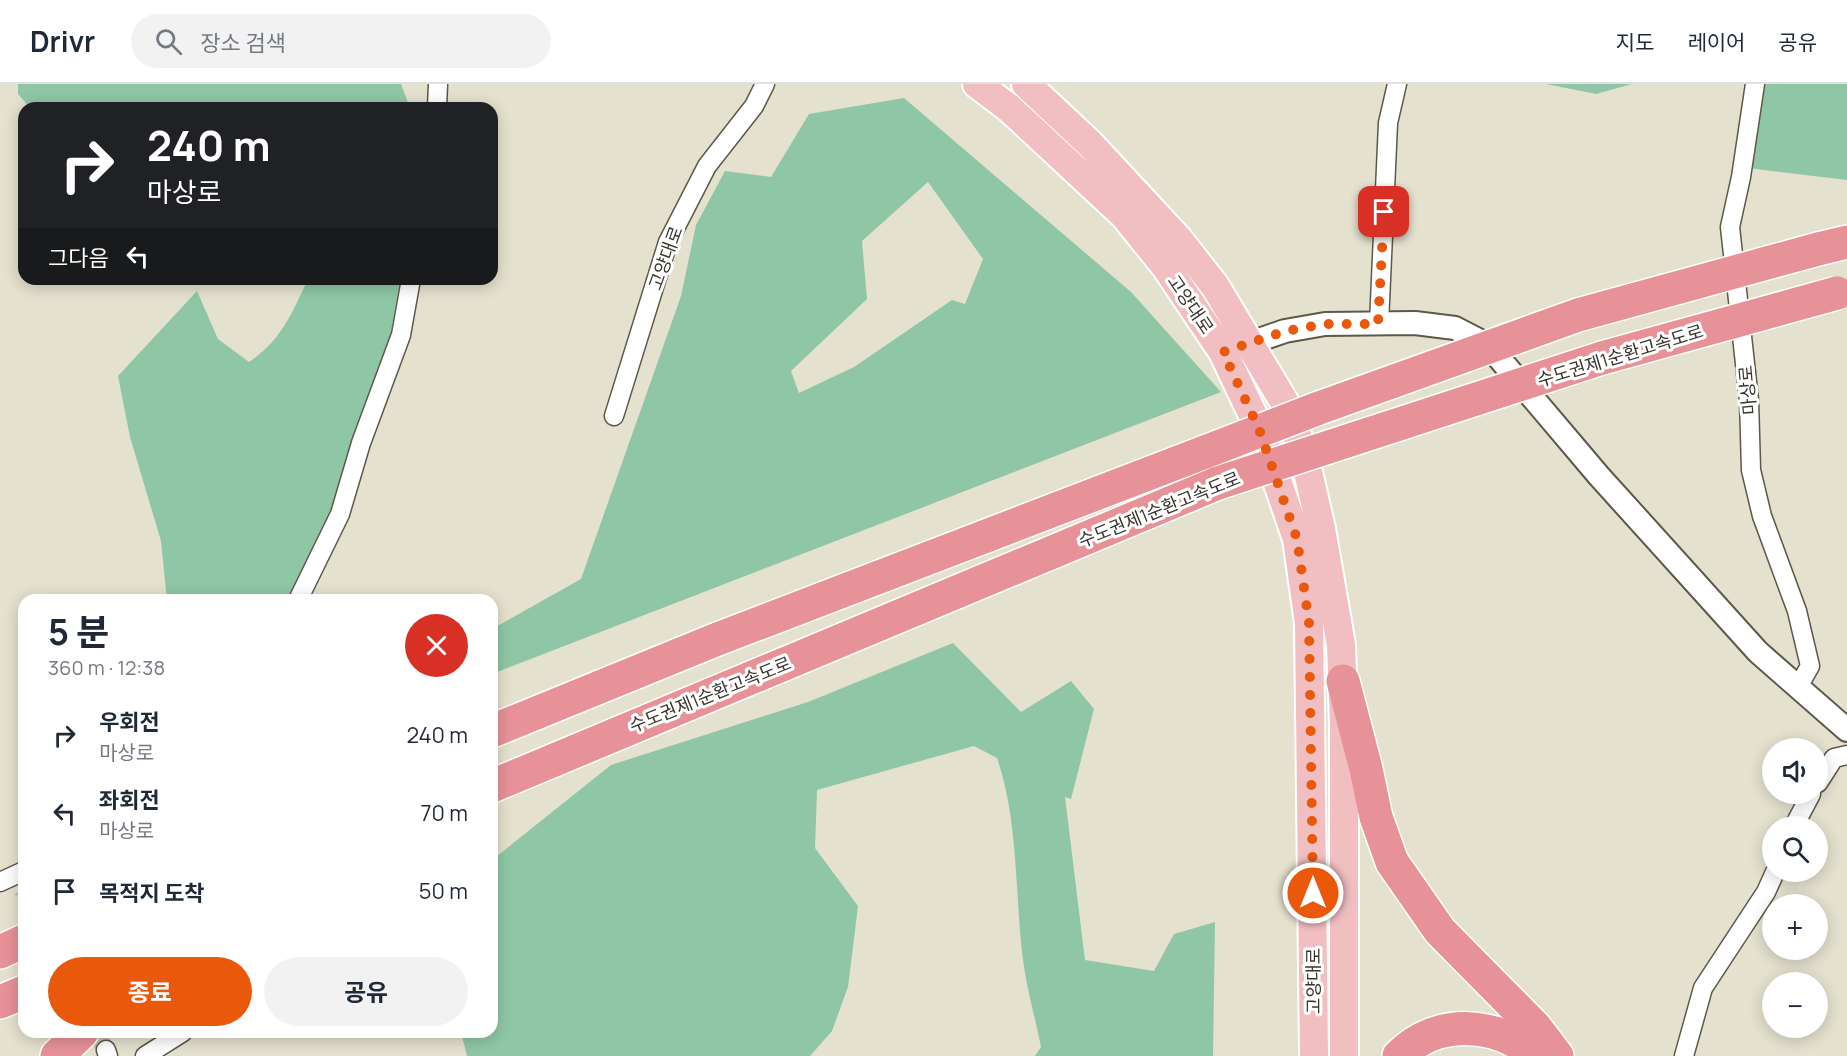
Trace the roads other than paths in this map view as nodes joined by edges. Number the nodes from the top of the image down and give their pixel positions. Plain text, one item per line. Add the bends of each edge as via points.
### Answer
1 (438, 84) edge
2 (765, 84) edge
3 (977, 84) edge
4 (1026, 84) edge
5 (1397, 84) edge
6 (1755, 84) edge
7 (437, 102) edge
8 (1832, 245) edge
9 (410, 285) edge
10 (1842, 292) edge
11 (1378, 324) junction
12 (1236, 348) junction
13 (614, 416) dead end
14 (301, 594) edge
15 (1343, 681) junction
16 (1798, 687) junction
17 (498, 729) edge
18 (1847, 730) edge
19 (609, 736) junction
20 (1847, 755) edge
21 (1828, 767) edge
22 (498, 783) edge
23 (498, 801) edge
24 (18, 879) edge
25 (0, 882) edge
26 (1770, 882) edge
27 (18, 944) edge
28 (0, 952) edge
29 (18, 994) edge
30 (0, 1002) edge
31 (174, 1038) edge
32 (98, 1046) edge
33 (57, 1056) edge
34 (145, 1056) edge
35 (1314, 1056) edge
36 (1344, 1056) edge
37 (1399, 1056) edge
38 (1537, 1056) edge
39 (1557, 1056) edge
40 (1684, 1056) edge

1 - 7 street
2 - 13 street, 고양대로 via 754,106 707,166 668,242
3 - 12 main road, 고양대로 via 1009,108 1124,215
4 - 12 main road, 고양대로 via 1090,144 1179,240 1215,286
5 - 11 street via 1388,123
6 - 16 street, 마상로 via 1730,227 1749,400 1751,470 1762,516 1797,611 1810,666
8 - 17 highway, 수도권제1순환고속도로, bridge via 1578,315 1396,380 715,640
9 - 14 street via 401,335 361,443 340,514
10 - 19 highway, 수도권제1순환고속도로, bridge via 1602,358 1218,483
11 - 12 street via 1325,324 1286,331
11 - 16 street via 1455,328 1488,345 1606,485 1758,652
12 - 15 main road, 고양대로 via 1289,410 1306,463 1337,609
12 - 35 main road, 고양대로 via 1297,539 1309,623
15 - 36 main road, 고양대로
15 - 39 highway via 1376,817 1392,862 1440,932 1529,1020
16 - 18 street
19 - 22 highway, 수도권제1순환고속도로
19 - 23 highway
20 - 21 street via 1834,758
24 - 25 street
26 - 40 street via 1703,988
27 - 28 highway
29 - 30 highway
31 - 34 street
32 - 33 highway
37 - 38 highway via 1437,1033 1469,1028 1508,1035

